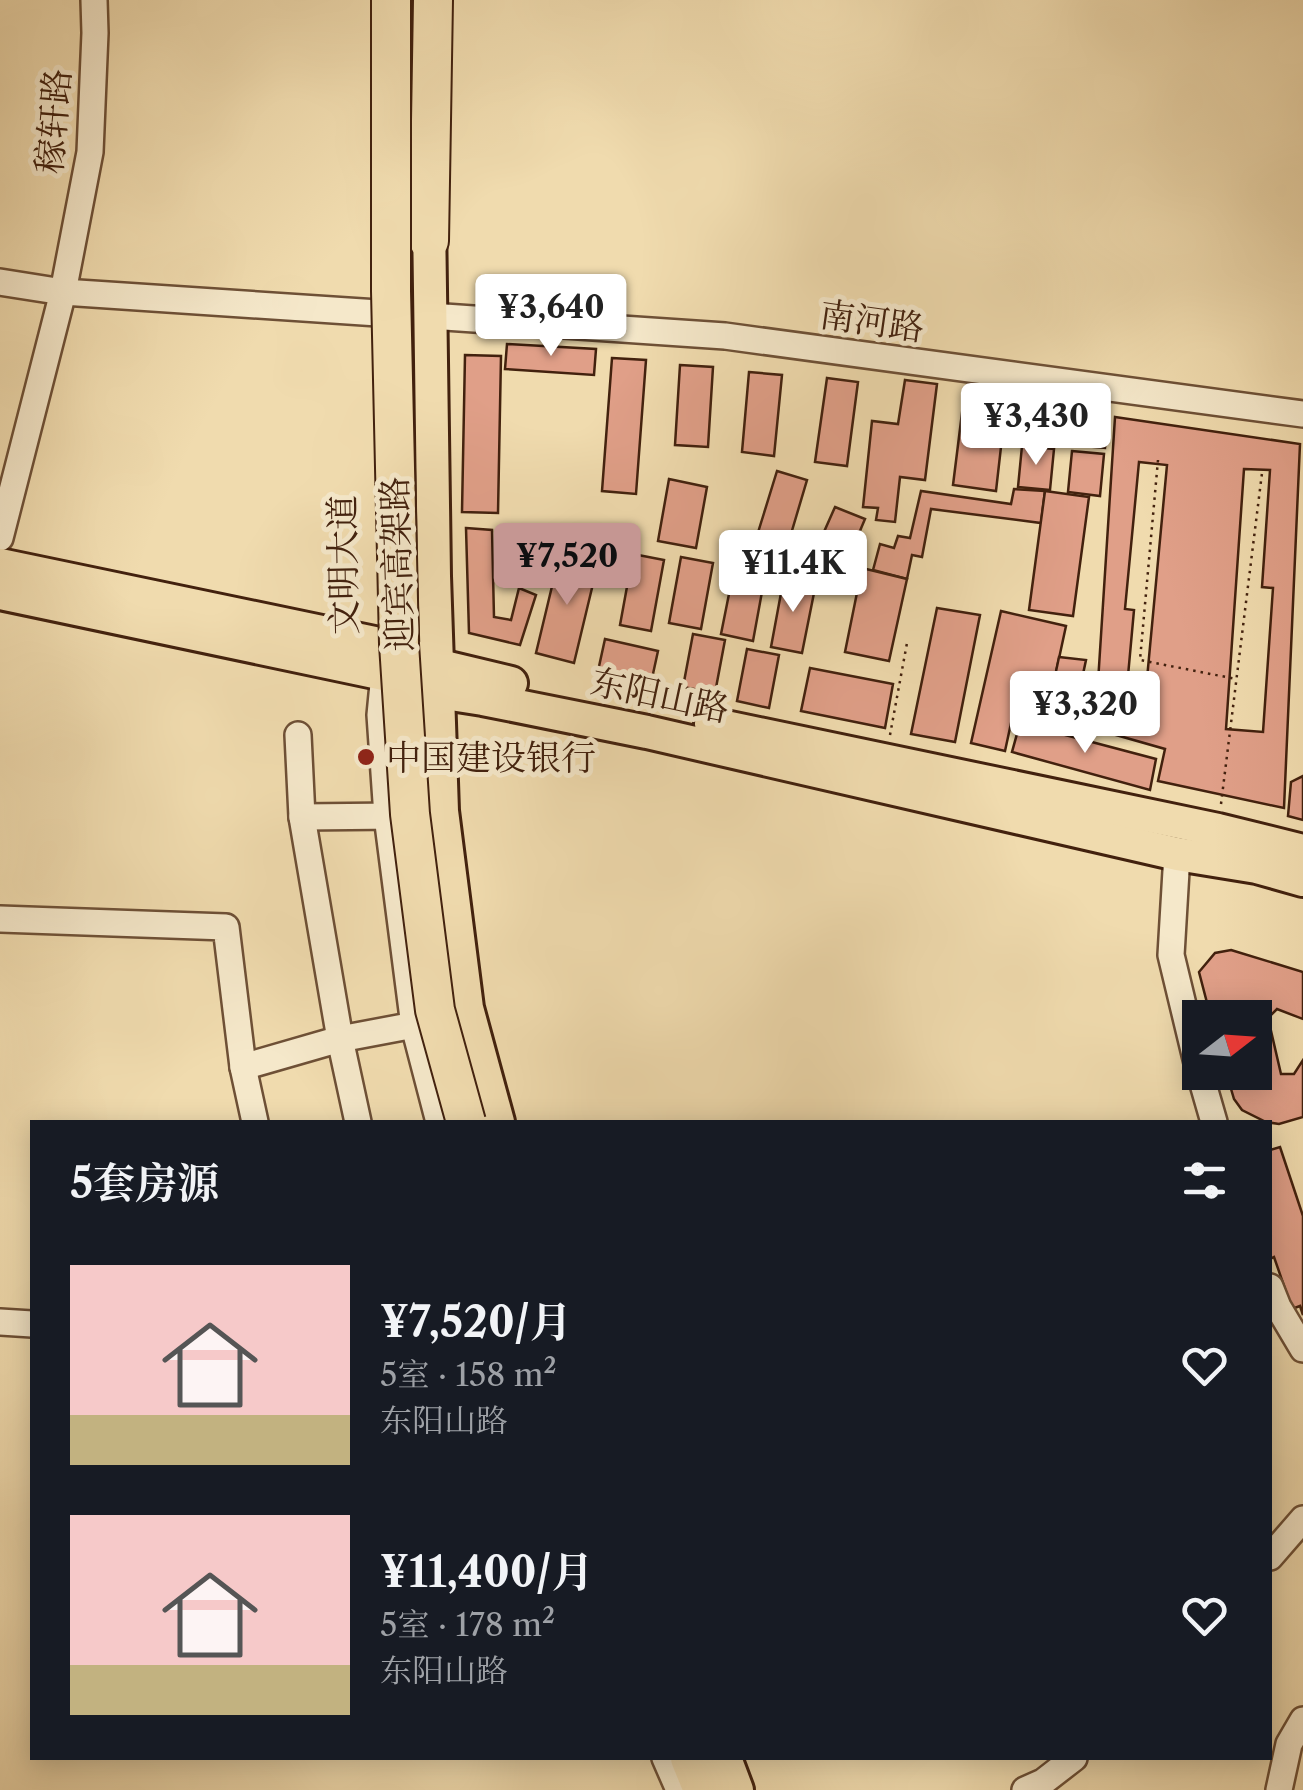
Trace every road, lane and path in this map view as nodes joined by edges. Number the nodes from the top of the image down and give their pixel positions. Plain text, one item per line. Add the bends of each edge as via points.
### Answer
1 (94, 0) edge
2 (378, 0) edge
3 (391, 0) edge
4 (414, 0) edge
5 (431, 0) edge
6 (429, 240) joint
7 (0, 282) edge
8 (63, 292) junction
9 (378, 313) junction
10 (430, 316) junction
11 (1303, 414) edge
12 (1158, 460) dead end
13 (1262, 473) dead end
14 (0, 538) edge
15 (0, 565) edge
16 (0, 593) edge
17 (907, 643) dead end
18 (384, 659) junction
19 (437, 678) junction
20 (1236, 679) junction
21 (298, 735) dead end
22 (885, 761) junction
23 (392, 816) junction
24 (302, 817) junction
25 (1218, 830) junction
26 (1303, 850) edge
27 (1177, 854) junction
28 (1303, 880) edge
29 (0, 919) edge
30 (420, 1024) junction
31 (340, 1039) junction
32 (243, 1067) junction
33 (255, 1120) edge
34 (358, 1120) edge
35 (439, 1120) edge
36 (452, 1120) edge
37 (465, 1120) edge
38 (483, 1120) edge
39 (497, 1120) edge
40 (1213, 1120) edge
41 (1272, 1291) edge
42 (0, 1322) edge
43 (30, 1324) edge
44 (1303, 1350) edge
45 (1303, 1518) edge
46 (1272, 1555) edge
47 (1303, 1720) edge
48 (669, 1760) edge
49 (691, 1760) edge
50 (711, 1760) edge
51 (726, 1760) edge
52 (1071, 1760) edge
53 (681, 1790) edge
54 (703, 1790) edge
55 (722, 1790) edge
56 (738, 1790) edge
57 (1024, 1790) edge
58 (1278, 1790) edge

1 - 8 street, 稼轩路 via 90,152
2 - 9 main road, 文明大道
3 - 37 highway, 迎宾高架路, bridge via 395,487 410,814 435,1010
4 - 38 highway, 迎宾高架路 via 417,642 454,1007
5 - 6 highway
6 - 10 main road
7 - 8 street
8 - 9 street
8 - 14 street, 稼轩路
9 - 18 main road, 文明大道
10 - 11 street, 南河路 via 725,336
10 - 19 main road
12 - 20 path via 1140,660
13 - 20 path
15 - 18 main road, 东阳山路
16 - 18 main road, 东阳山路
17 - 22 path
18 - 19 main road, 东阳山路
18 - 23 main road, 文明大道
19 - 22 main road, 东阳山路 via 483,678
19 - 27 main road, 东阳山路 via 483,698
19 - 39 main road via 442,811 467,1008
20 - 25 path
21 - 24 street
22 - 25 main road, 东阳山路
23 - 24 street
23 - 30 main road, 文明大道
24 - 31 street
25 - 26 main road, 东阳山路
27 - 28 main road, 东阳山路
27 - 40 street via 1171,955
29 - 32 street via 226,928
30 - 31 street
30 - 35 street
30 - 36 main road, 文明大道
31 - 32 street
31 - 34 street
32 - 33 street
41 - 44 street
42 - 43 street
45 - 46 street
47 - 58 street via 1289,1744
48 - 53 main road
49 - 54 highway
50 - 55 highway
51 - 56 main road
52 - 57 street

